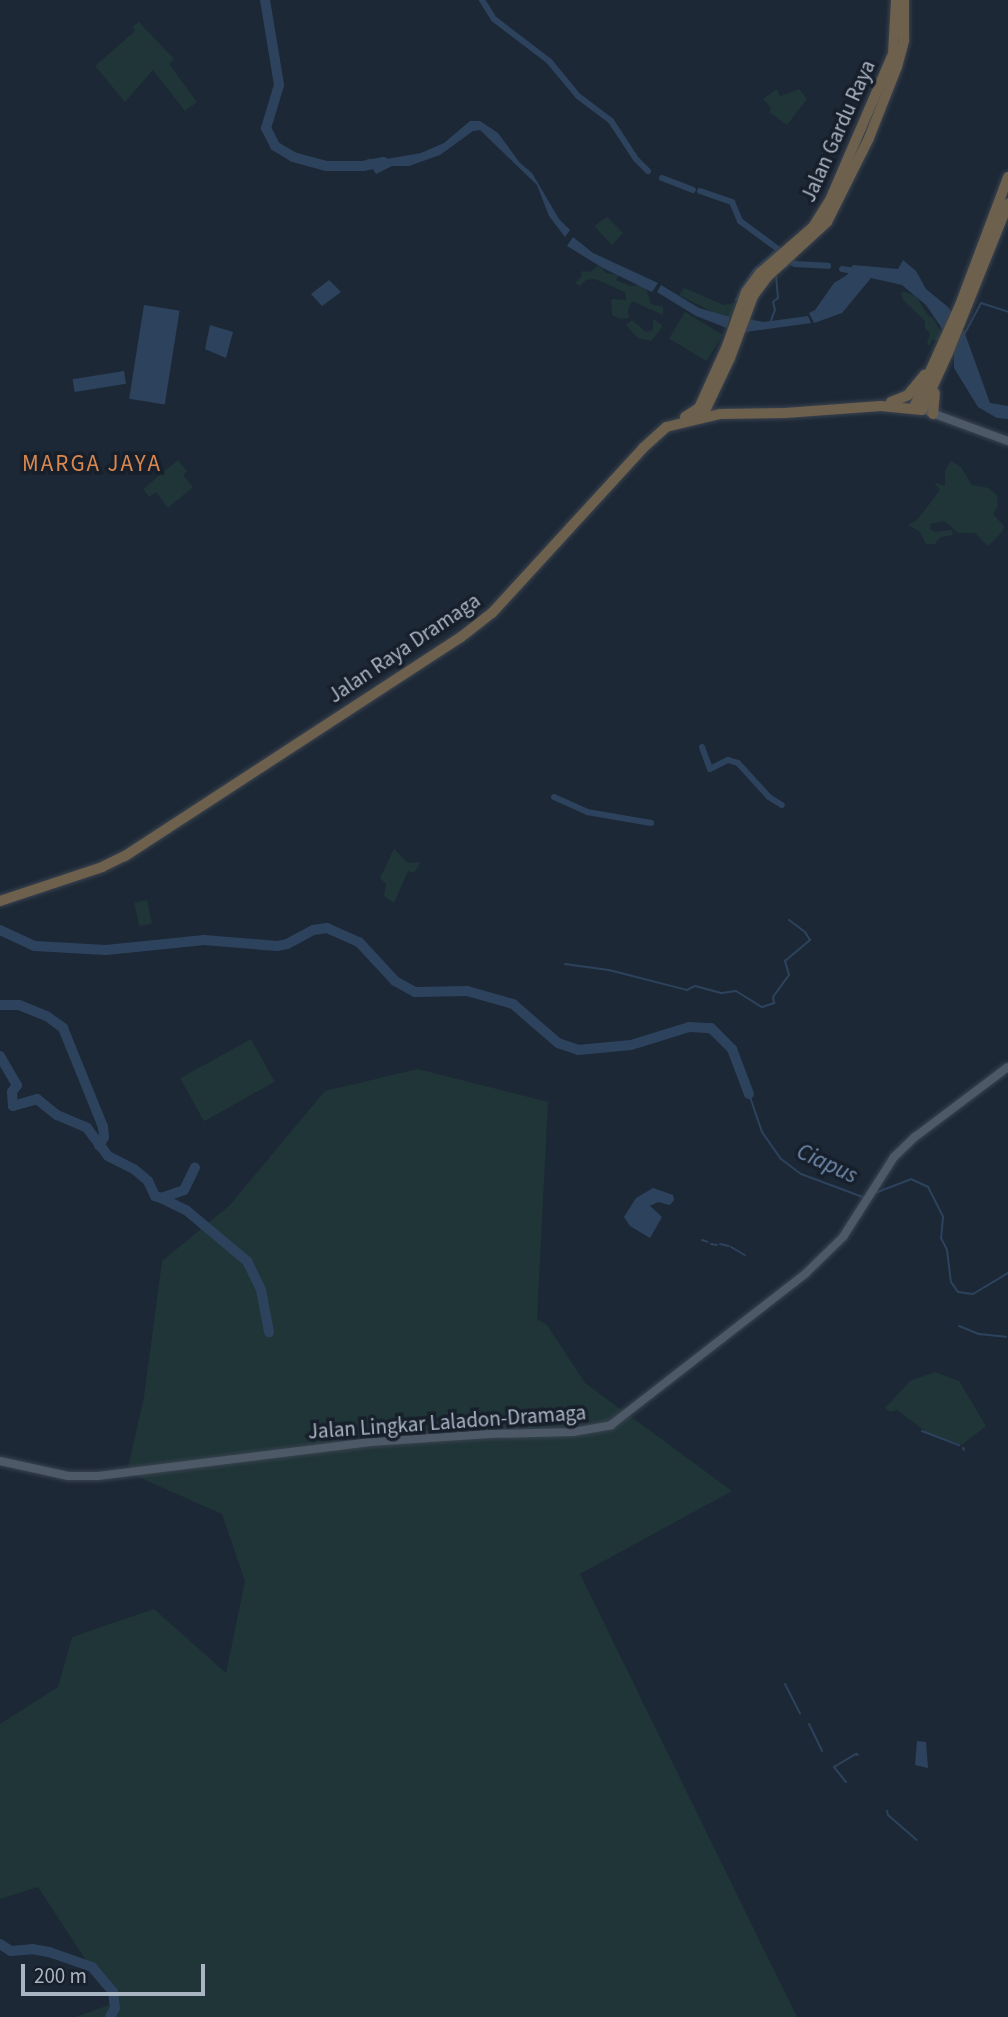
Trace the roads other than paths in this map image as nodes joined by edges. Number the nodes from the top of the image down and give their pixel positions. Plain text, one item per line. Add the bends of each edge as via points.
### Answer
1 (896, 0) edge
2 (904, 0) edge
3 (1008, 177) edge
4 (834, 201) junction
5 (1008, 204) edge
6 (961, 313) junction
7 (734, 334) junction
8 (945, 354) junction
9 (932, 368) junction
10 (711, 396) junction
11 (881, 406) junction
12 (918, 408) junction
13 (720, 414) junction
14 (933, 414) junction
15 (702, 417) junction
16 (666, 428) junction
17 (1008, 441) edge
18 (0, 901) edge
19 (1008, 1067) edge
20 (0, 1461) edge

1 - 4 highway, Jalan Gardu Raya via 893,54
2 - 4 highway, Jalan Gardu Raya via 904,40 897,67 869,138
3 - 6 highway
4 - 7 highway, Jalan Gardu Raya via 759,286
5 - 6 highway
6 - 8 highway
7 - 10 highway
7 - 16 highway, Jalan Gardu Raya via 698,410
8 - 9 highway
8 - 12 highway
8 - 14 highway via 932,400
9 - 11 highway via 908,395
9 - 12 highway
10 - 13 highway via 712,406
10 - 15 highway
11 - 12 highway, Jalan Raya Dramaga
11 - 13 highway, Jalan Raya Dramaga
12 - 14 main road
13 - 15 highway, Jalan Raya Dramaga
14 - 17 main road
15 - 16 highway, Jalan Raya Dramaga
16 - 18 highway, Jalan Raya Dramaga via 501,604 461,637 124,856
19 - 20 main road, Jalan Lingkar Laladon-Dramaga via 894,1157 843,1237 806,1273 611,1425 573,1432 371,1443 98,1476 68,1476

